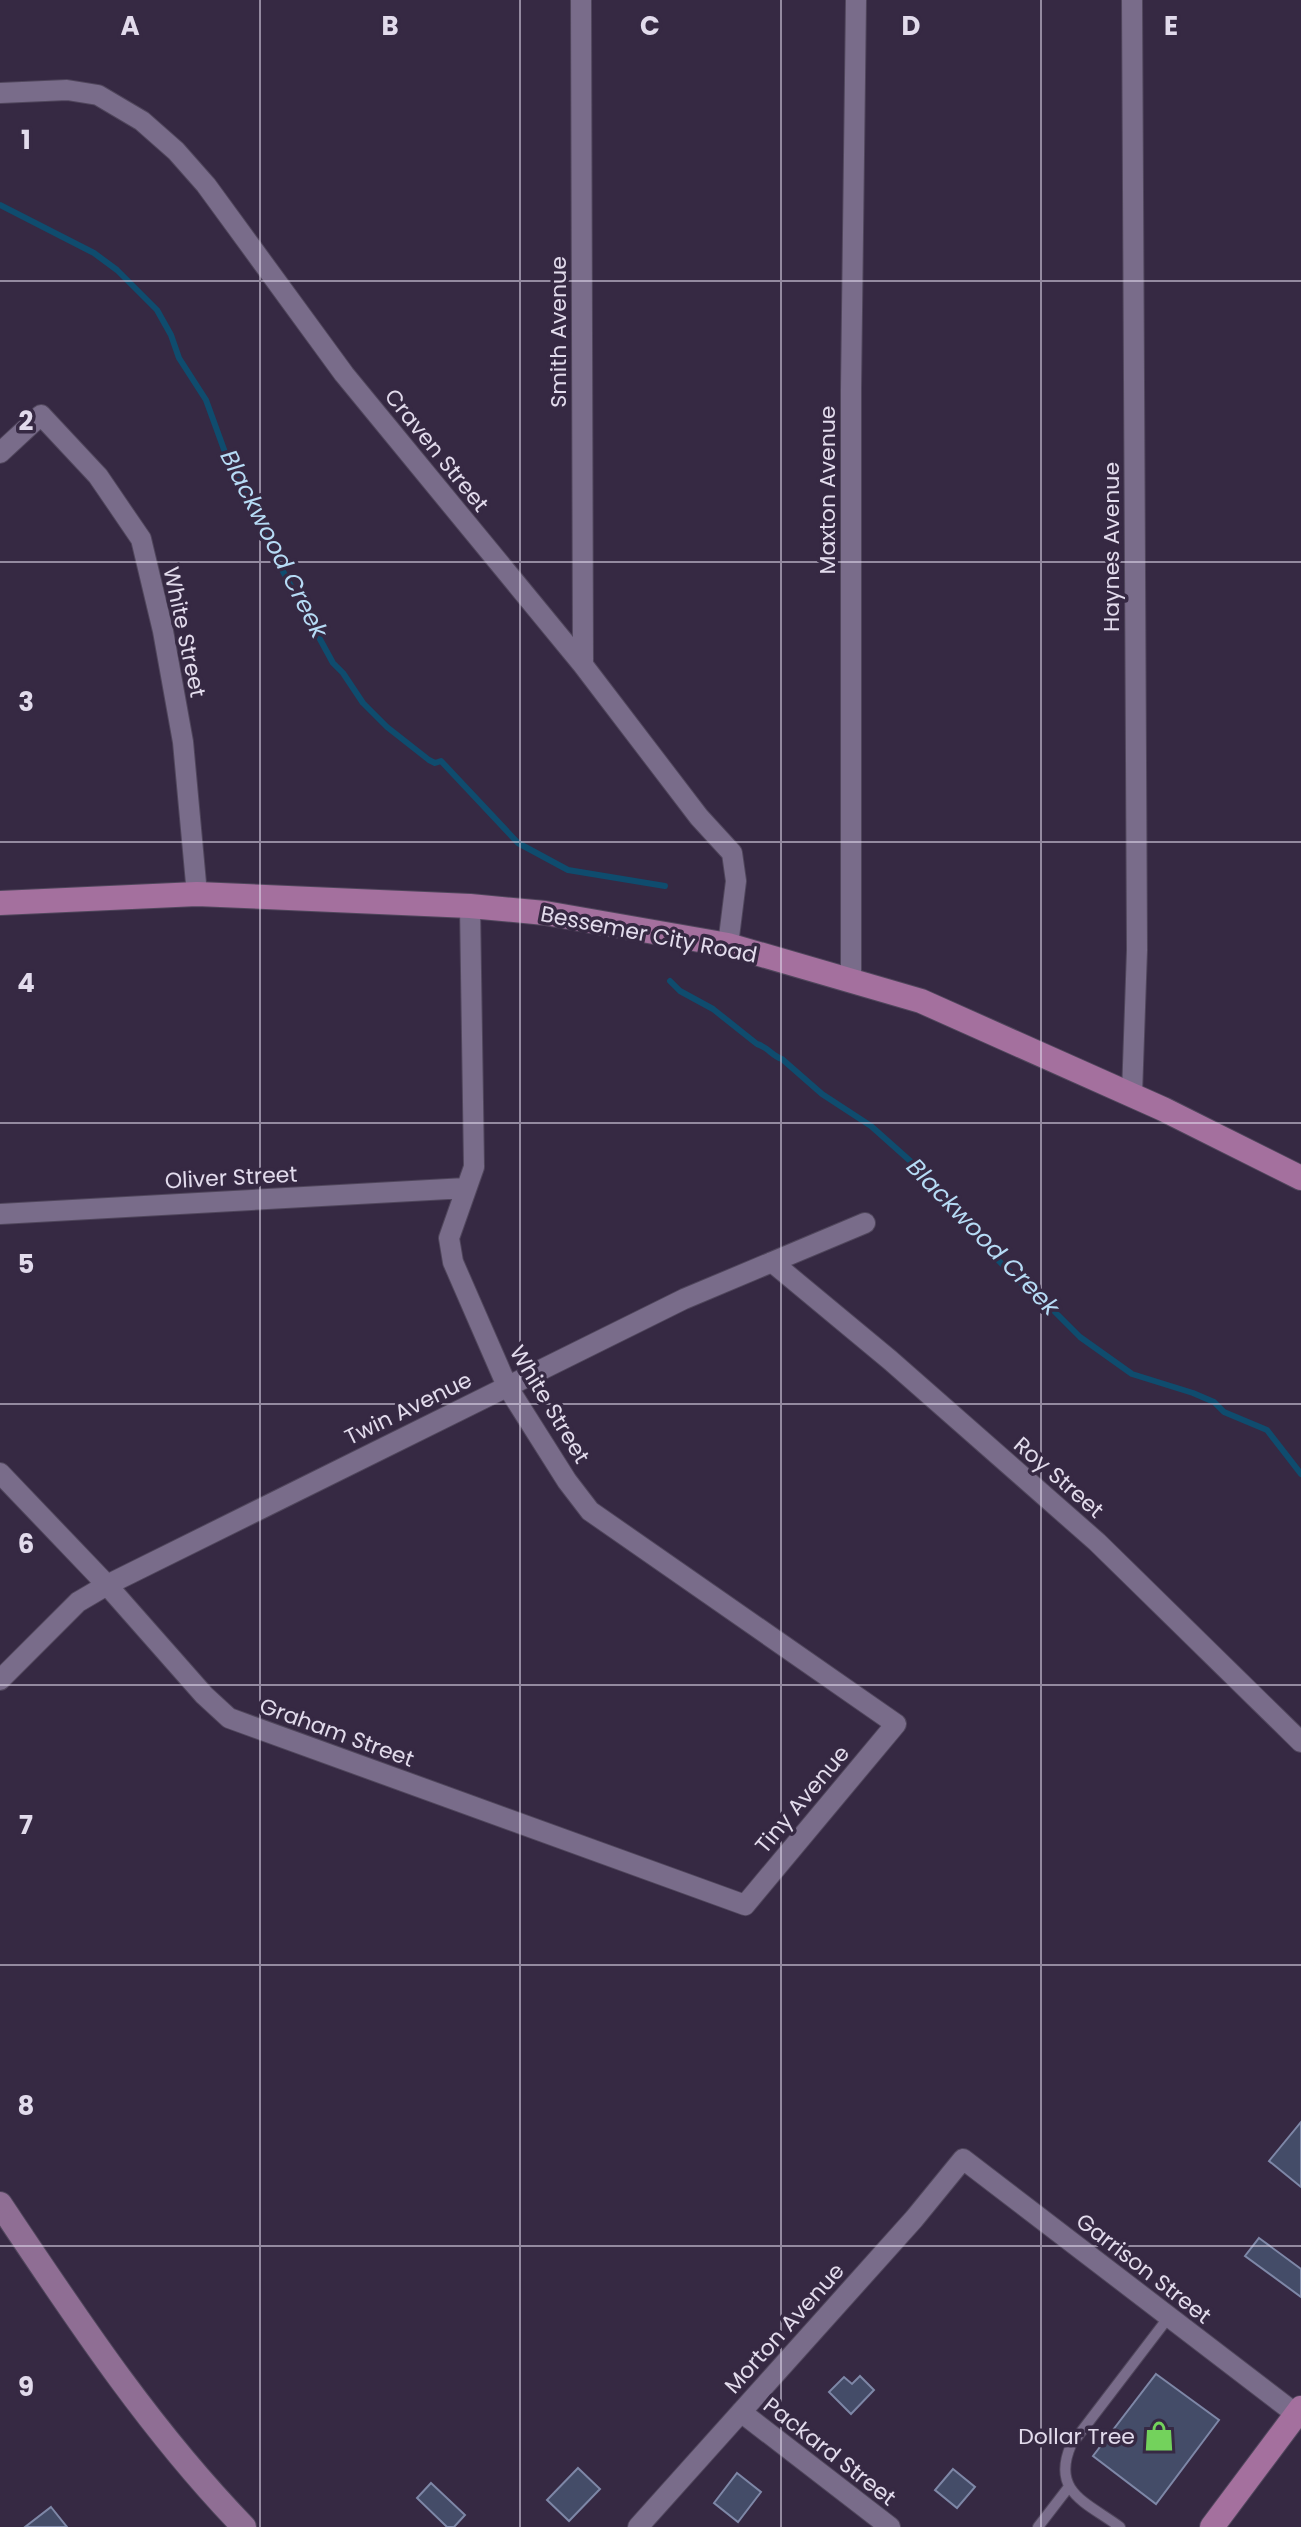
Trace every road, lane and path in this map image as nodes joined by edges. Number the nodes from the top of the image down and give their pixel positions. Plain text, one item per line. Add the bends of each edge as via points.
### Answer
1 (581, 0) edge
2 (856, 0) edge
3 (1132, 0) edge
4 (0, 93) edge
5 (0, 453) edge
6 (583, 665) junction
7 (197, 894) junction
8 (0, 903) edge
9 (470, 906) junction
10 (728, 945) junction
11 (851, 980) junction
12 (1132, 1094) junction
13 (1301, 1178) edge
14 (466, 1188) junction
15 (0, 1214) edge
16 (865, 1223) dead end
17 (772, 1262) junction
18 (507, 1386) junction
19 (0, 1473) edge
20 (107, 1585) junction
21 (0, 1680) edge
22 (896, 1724) joint
23 (1301, 1742) edge
24 (745, 1905) joint
25 (963, 2159) joint
26 (1, 2207) edge
27 (1168, 2318) junction
28 (1298, 2411) edge
29 (741, 2412) junction
30 (1068, 2488) junction
31 (1116, 2526) edge
32 (244, 2527) edge
33 (638, 2527) edge
34 (890, 2527) edge
35 (1038, 2527) edge
36 (1212, 2527) edge

1 - 6 street, Smith Avenue
2 - 11 street, Maxton Avenue
3 - 12 street, Haynes Avenue via 1137,950
4 - 6 street, Craven Street via 67,90 98,95 142,121 176,151 344,374
5 - 7 street, White Street via 41,415 98,476 141,539 183,742
6 - 10 street, Craven Street via 732,853 736,881
7 - 8 main road, Bessemer City Road
7 - 9 main road, Bessemer City Road
9 - 10 main road, Bessemer City Road via 545,913
9 - 14 street, White Street via 474,1167
10 - 11 main road, Bessemer City Road
11 - 12 main road, Bessemer City Road via 921,1001
12 - 13 main road, Bessemer City Road
14 - 15 street, Oliver Street
14 - 18 street, White Street via 449,1238 453,1262
16 - 17 street, Twin Avenue
17 - 18 street, Twin Avenue
17 - 23 street, Roy Street via 1097,1542
18 - 20 street, Twin Avenue
18 - 22 street, White Street via 590,1511
19 - 20 street, Graham Street
20 - 21 street, Twin Avenue via 78,1602
20 - 24 street, Graham Street via 229,1718
22 - 24 street, Tiny Avenue
25 - 27 street, Garrison Street
25 - 29 street, Morton Avenue
26 - 32 main road via 151,2421
27 - 28 street, Garrison Street
27 - 30 lane via 1071,2445 1065,2460
28 - 36 main road
29 - 33 street, Morton Avenue
29 - 34 street, Packard Street
30 - 31 lane
30 - 35 lane

